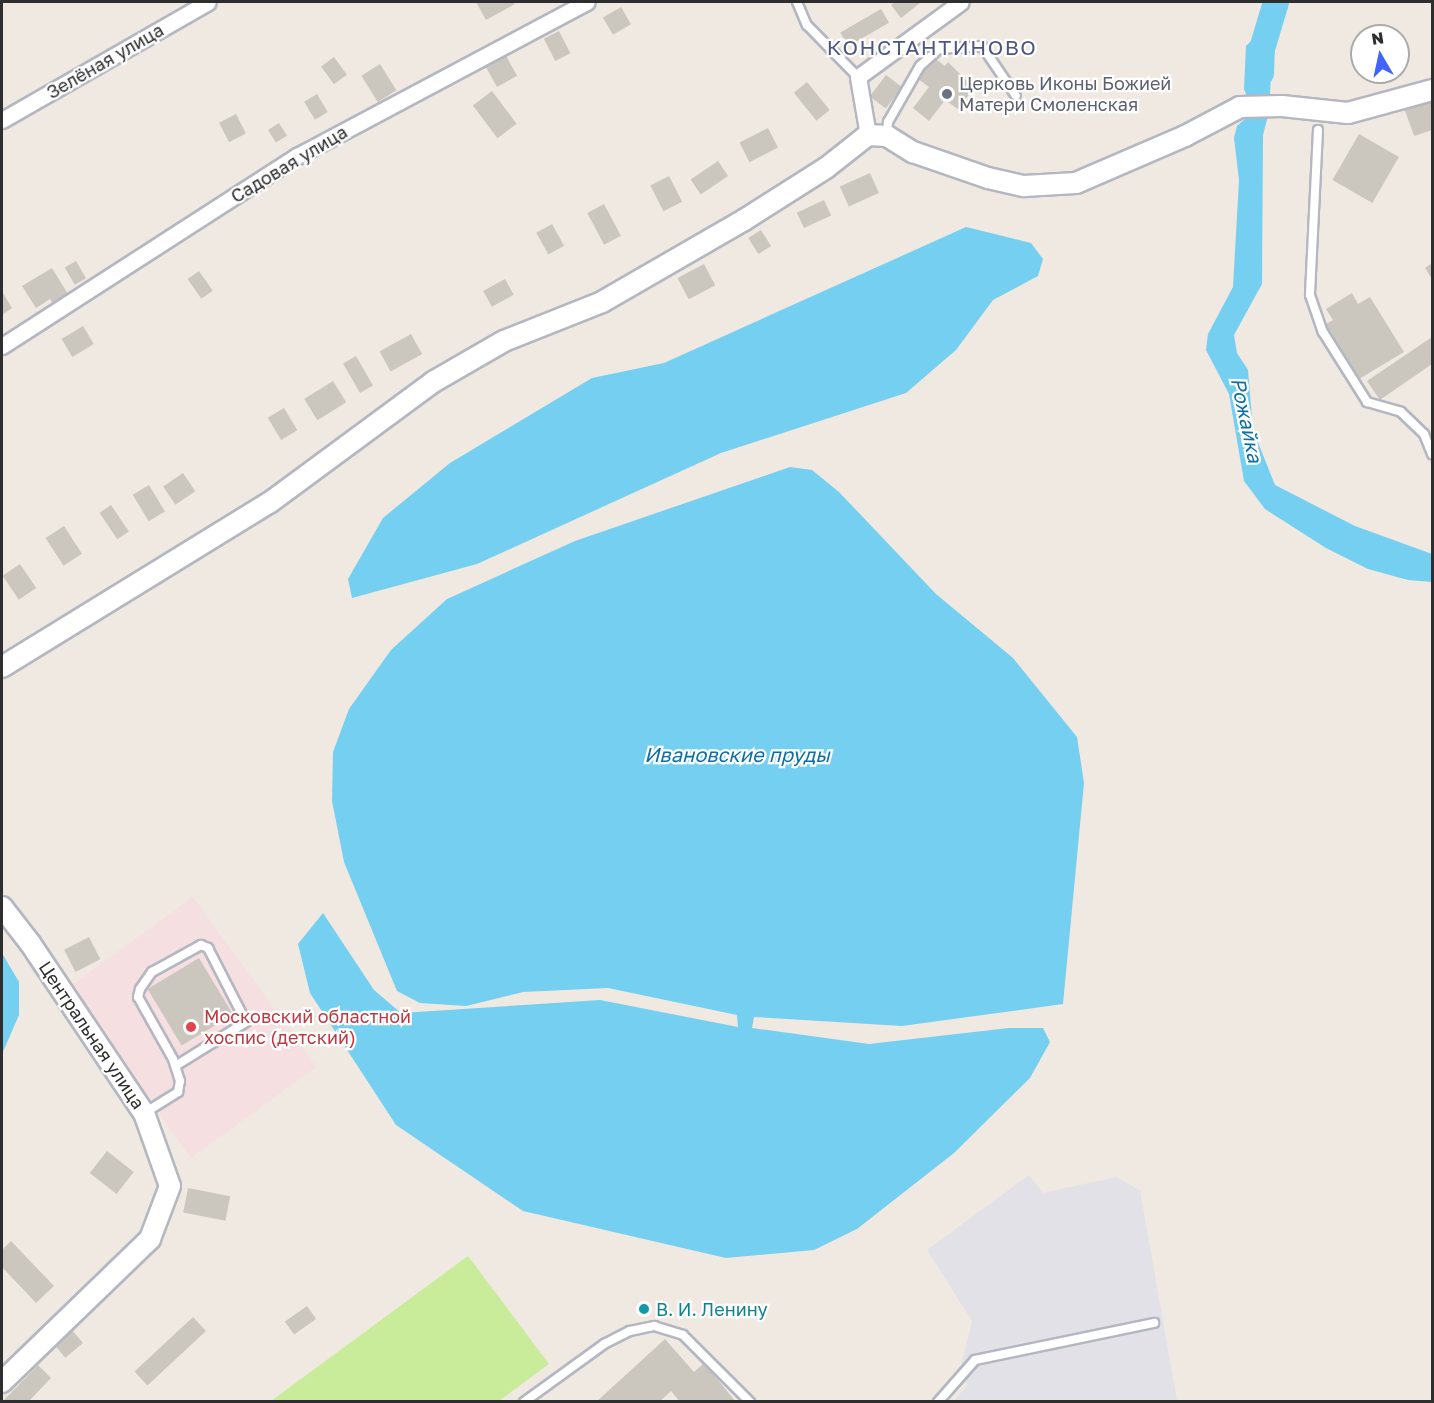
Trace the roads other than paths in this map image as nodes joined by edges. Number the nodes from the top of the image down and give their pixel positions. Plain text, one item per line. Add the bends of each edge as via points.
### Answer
1 (208, 2) edge
2 (587, 2) edge
3 (797, 2) edge
4 (961, 2) edge
5 (858, 77) junction
6 (1432, 90) edge
7 (1016, 96) dead end
8 (2, 120) edge
9 (1318, 130) dead end
10 (878, 136) junction
11 (2, 346) edge
12 (1432, 454) edge
13 (2, 667) edge
14 (2, 907) edge
15 (177, 1065) junction
16 (144, 1113) junction
17 (1154, 1323) dead end
18 (2, 1382) edge
19 (524, 1401) edge
20 (750, 1401) edge
21 (938, 1401) edge

1 - 8 street, Зелёная улица
2 - 11 street, Садовая улица via 297,156
3 - 5 lane via 807,25
4 - 5 street
5 - 10 street
6 - 10 street via 1348,113 1240,107 1185,136 1076,183 1024,186 988,178
7 - 10 lane via 982,46 939,49 920,66
9 - 12 lane via 1310,295 1323,332 1367,402 1401,412 1424,434
10 - 13 street via 602,302 504,341 433,382 269,503
14 - 16 street, Центральная улица
15 - 15 lane via 138,997 152,972 201,945 208,948 218,965 246,1022
15 - 16 lane via 178,1092
16 - 18 street, Центральная улица via 170,1186 150,1239
17 - 21 lane via 975,1360
19 - 20 lane via 604,1344 630,1331 654,1326 683,1335

